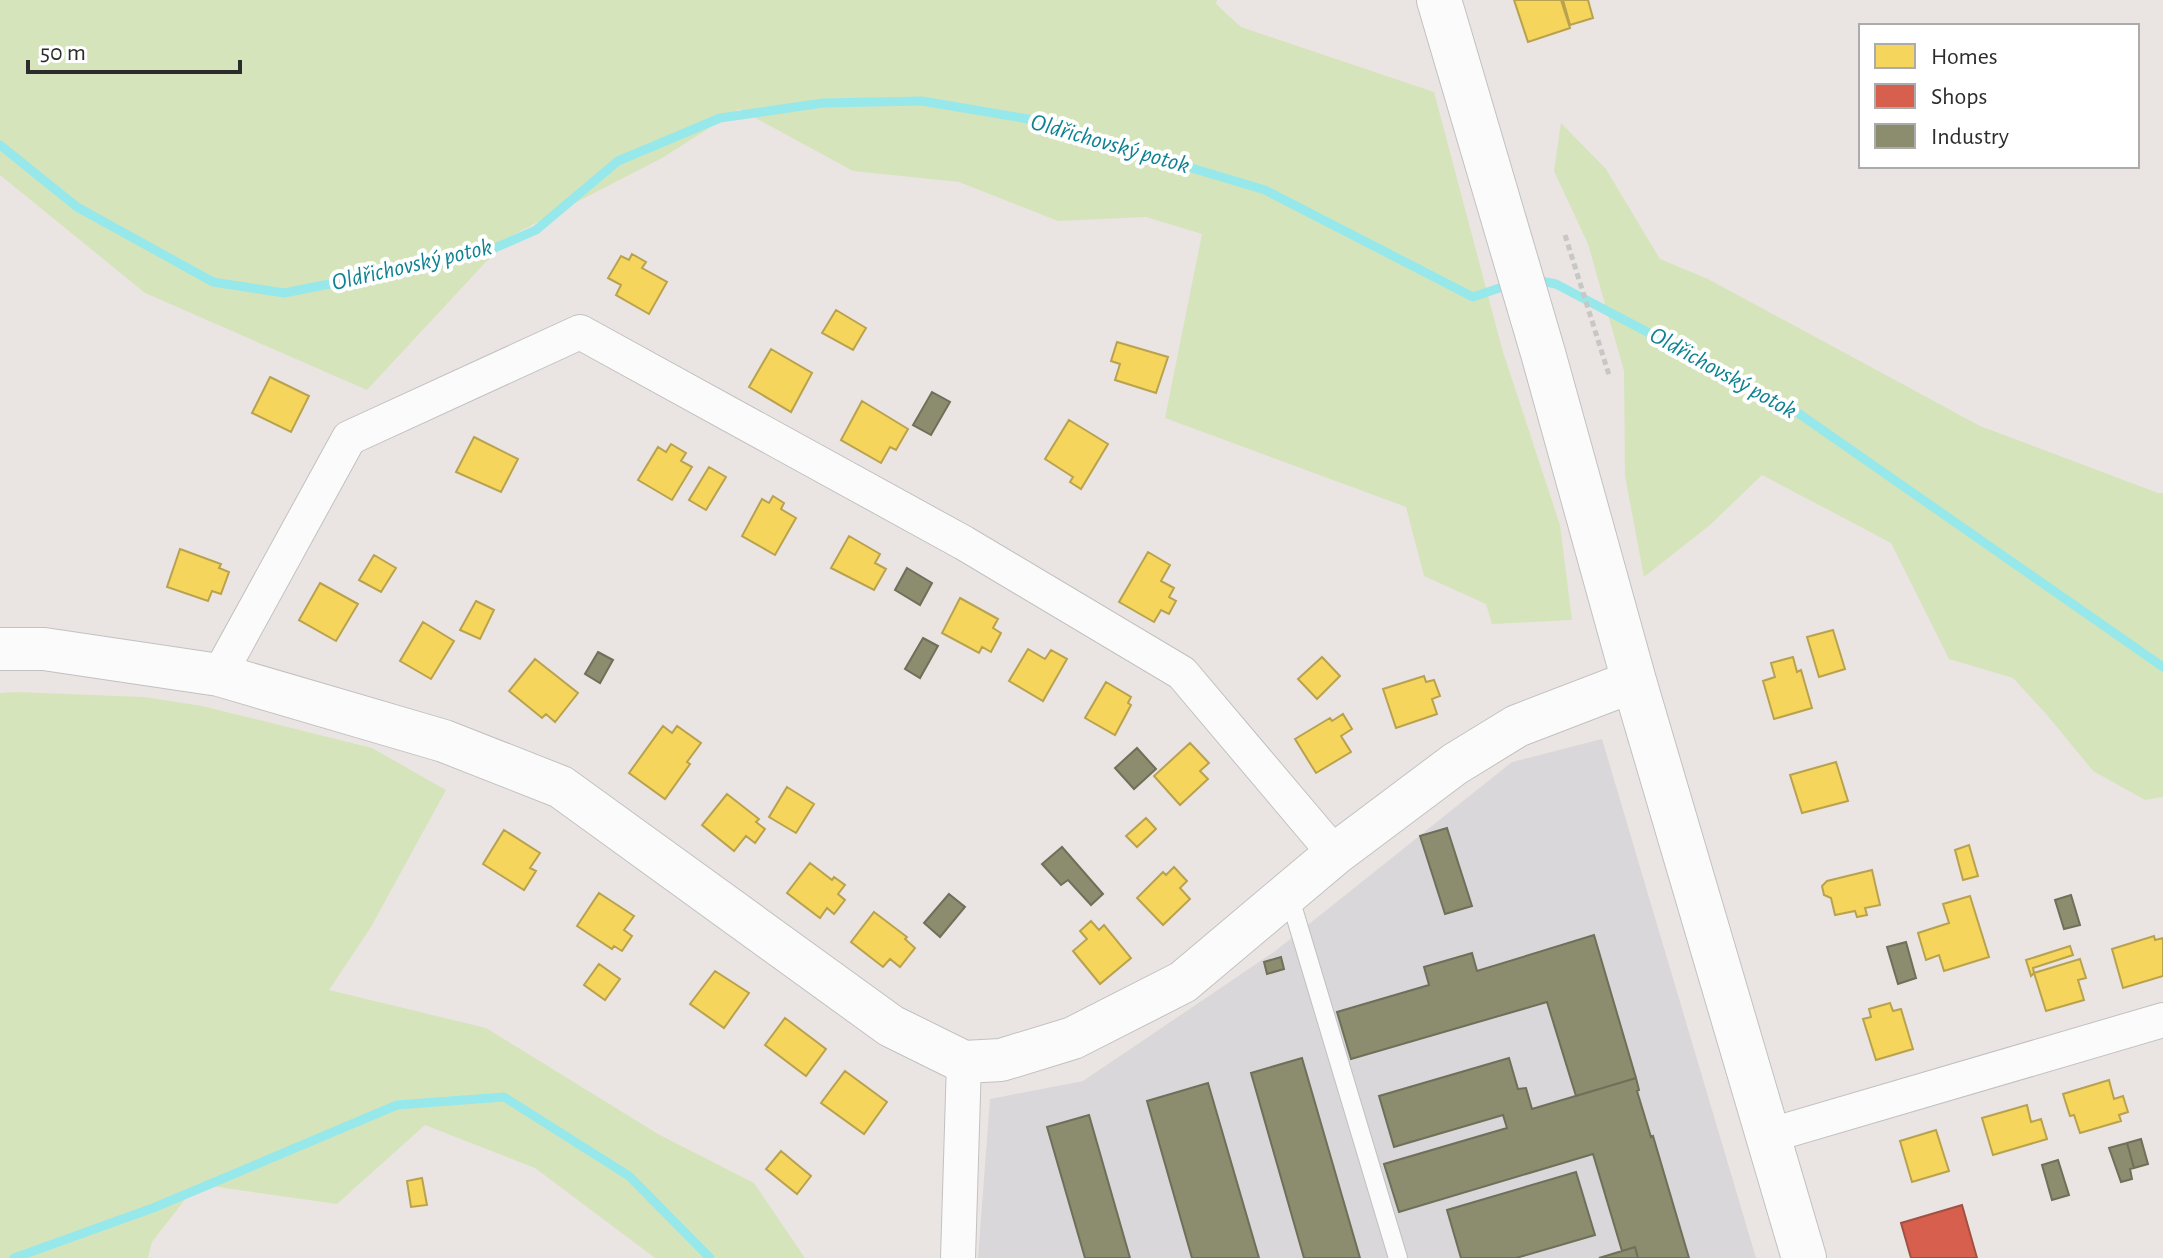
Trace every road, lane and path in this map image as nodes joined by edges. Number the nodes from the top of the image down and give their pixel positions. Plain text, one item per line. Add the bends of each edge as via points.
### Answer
1 (1439, 0) edge
2 (1565, 235) dead end
3 (1609, 375) dead end
4 (0, 649) edge
5 (219, 675) junction
6 (1634, 681) junction
7 (1335, 854) junction
8 (1288, 892) junction
9 (2163, 1020) edge
10 (964, 1062) junction
11 (1768, 1136) junction
12 (958, 1258) edge
13 (1398, 1258) edge
14 (1804, 1258) edge

1 - 6 main road
2 - 3 path
4 - 5 street via 44,649
5 - 7 street via 349,438 580,332 964,543 1182,673
5 - 10 street via 444,741 561,787 891,1026
6 - 7 street via 1517,726 1455,764
6 - 11 main road
7 - 8 street
8 - 10 street via 1183,982 1073,1038 1001,1060
8 - 13 lane
9 - 11 street
10 - 12 street
11 - 14 main road

